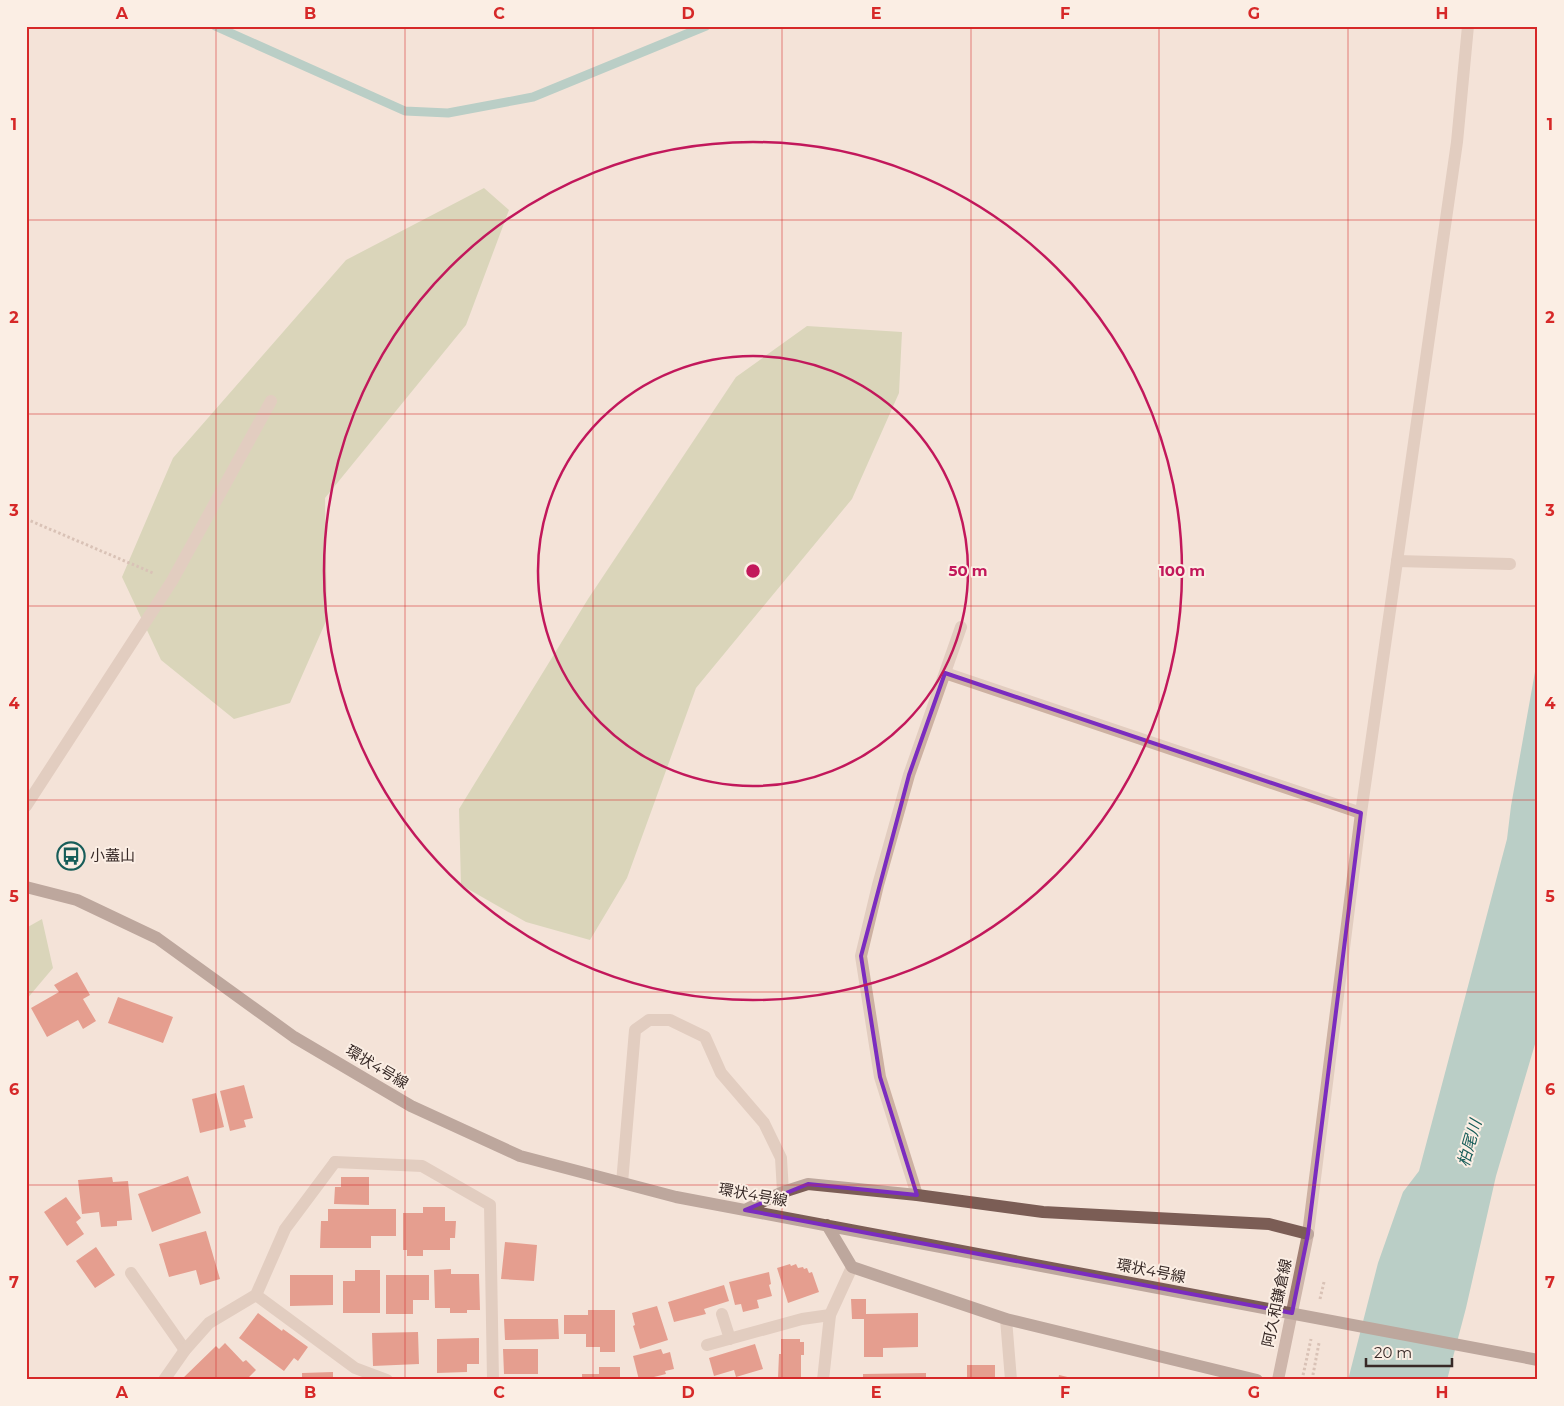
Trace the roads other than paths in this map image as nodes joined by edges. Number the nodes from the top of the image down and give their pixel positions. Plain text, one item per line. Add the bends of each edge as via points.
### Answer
1 (1468, 26) edge
2 (271, 402) dead end
3 (1397, 561) junction
4 (1510, 564) dead end
5 (961, 627) dead end
6 (945, 673) junction
7 (26, 806) edge
8 (1361, 813) junction
9 (26, 887) edge
10 (622, 1183) junction
11 (783, 1192) junction
12 (917, 1195) junction
13 (745, 1210) junction
14 (827, 1225) junction
15 (1308, 1234) junction
16 (852, 1267) junction
17 (131, 1273) dead end
18 (256, 1295) junction
19 (722, 1314) dead end
20 (830, 1315) junction
21 (1006, 1319) junction
22 (730, 1339) junction
23 (707, 1346) dead end
24 (186, 1350) junction
25 (1538, 1360) edge
26 (164, 1380) edge
27 (387, 1380) edge
28 (493, 1380) edge
29 (823, 1380) edge
30 (1012, 1380) edge
31 (1257, 1380) edge
32 (1278, 1380) edge

1 - 3 street via 1457,142
2 - 7 street via 172,581
3 - 4 street
3 - 8 street
5 - 6 street
6 - 8 street
6 - 12 street via 909,775 861,956 880,1077
8 - 15 street
9 - 10 main road, 環状4号線 via 77,900 157,938 294,1037 411,1106 520,1156
10 - 11 street via 635,1030 649,1020 670,1020 705,1037 721,1073 764,1124 781,1158
10 - 13 main road, 環状4号線
11 - 12 main road via 808,1184
11 - 13 main road
12 - 15 main road via 1043,1212 1269,1224
13 - 14 main road, 環状4号線
14 - 16 main road
14 - 25 main road, 環状4号線, bridge
15 - 32 main road, 阿久和鎌倉線
16 - 20 street
16 - 21 main road
17 - 24 street
18 - 24 street via 209,1323
18 - 27 street via 355,1368
18 - 28 street via 285,1229 335,1162 422,1166 490,1205
19 - 22 street
20 - 22 street via 802,1319
20 - 29 street
21 - 30 street
21 - 31 main road
22 - 23 street
24 - 26 street

